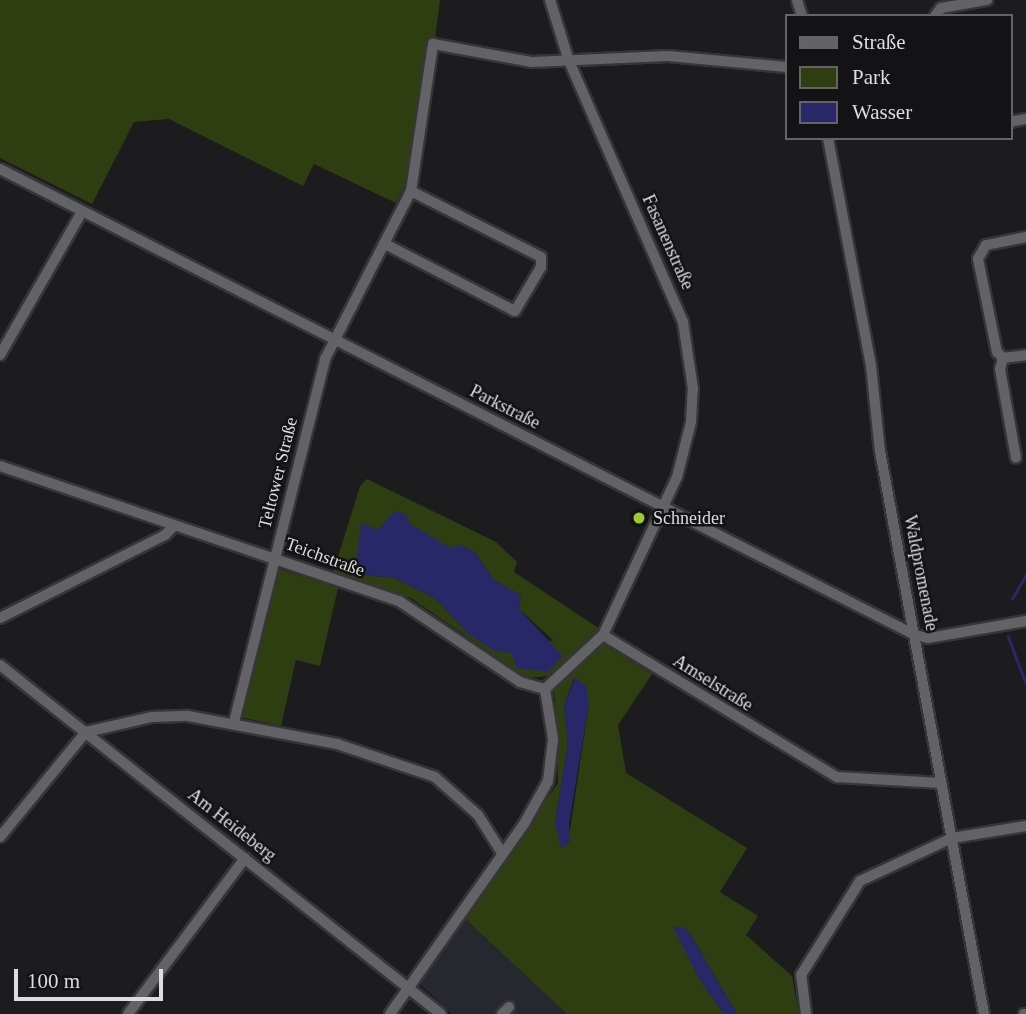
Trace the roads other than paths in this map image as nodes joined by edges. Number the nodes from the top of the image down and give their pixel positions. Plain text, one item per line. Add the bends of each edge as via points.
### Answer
1 (550, 0) edge
2 (987, 0) edge
3 (936, 14) edge
4 (569, 61) junction
5 (785, 67) edge
6 (828, 140) edge
7 (0, 169) edge
8 (411, 191) junction
9 (82, 212) junction
10 (1026, 237) edge
11 (385, 244) junction
12 (334, 340) junction
13 (0, 355) edge
14 (1026, 355) edge
15 (1003, 358) junction
16 (1016, 458) dead end
17 (0, 466) edge
18 (663, 507) junction
19 (174, 526) junction
20 (275, 558) junction
21 (0, 618) edge
22 (1026, 621) edge
23 (603, 635) junction
24 (915, 635) junction
25 (0, 665) edge
26 (545, 689) junction
27 (234, 722) junction
28 (86, 732) junction
29 (942, 783) junction
30 (1026, 826) edge
31 (0, 838) edge
32 (952, 838) junction
33 (502, 853) junction
34 (245, 858) junction
35 (410, 986) junction
36 (128, 1014) edge
37 (390, 1014) edge
38 (441, 1014) edge
39 (806, 1014) edge
40 (984, 1014) edge

1 - 4 street, Fasanenstraße
2 - 3 street via 941,8
4 - 5 street via 668,56
4 - 8 street, Teltower Straße via 505,59 433,44
4 - 18 street, Fasanenstraße via 688,340 691,422 681,465
6 - 24 street, Waldpromenade
7 - 9 street, Parkstraße
8 - 11 street, Teltower Straße
8 - 11 street via 541,257 543,263 520,310
9 - 12 street, Parkstraße
9 - 13 street
10 - 15 street via 980,249 997,352
11 - 12 street, Teltower Straße
12 - 18 street, Parkstraße
12 - 20 street, Teltower Straße
14 - 15 street
15 - 16 street via 1000,369
17 - 19 street, Teichstraße
18 - 23 street
18 - 24 street, Parkstraße
19 - 20 street, Teichstraße
19 - 21 street via 165,535
20 - 26 street, Teichstraße via 407,604 520,682
20 - 27 street, Teltower Straße
22 - 24 street, Parkstraße via 928,638
23 - 26 street
23 - 29 street, Amselstraße via 836,777
24 - 29 street, Waldpromenade
25 - 28 street, Am Heideberg
26 - 33 street via 552,768 537,805
27 - 28 street via 156,717
27 - 33 street via 337,744 435,777 478,815
28 - 31 street
28 - 34 street, Am Heideberg
29 - 32 street, Waldpromenade
30 - 32 street
32 - 39 street via 912,854 853,888 801,975
32 - 40 street, Waldpromenade
33 - 35 street
34 - 35 street, Am Heideberg
34 - 36 street
35 - 37 street
35 - 38 street, Am Heideberg

